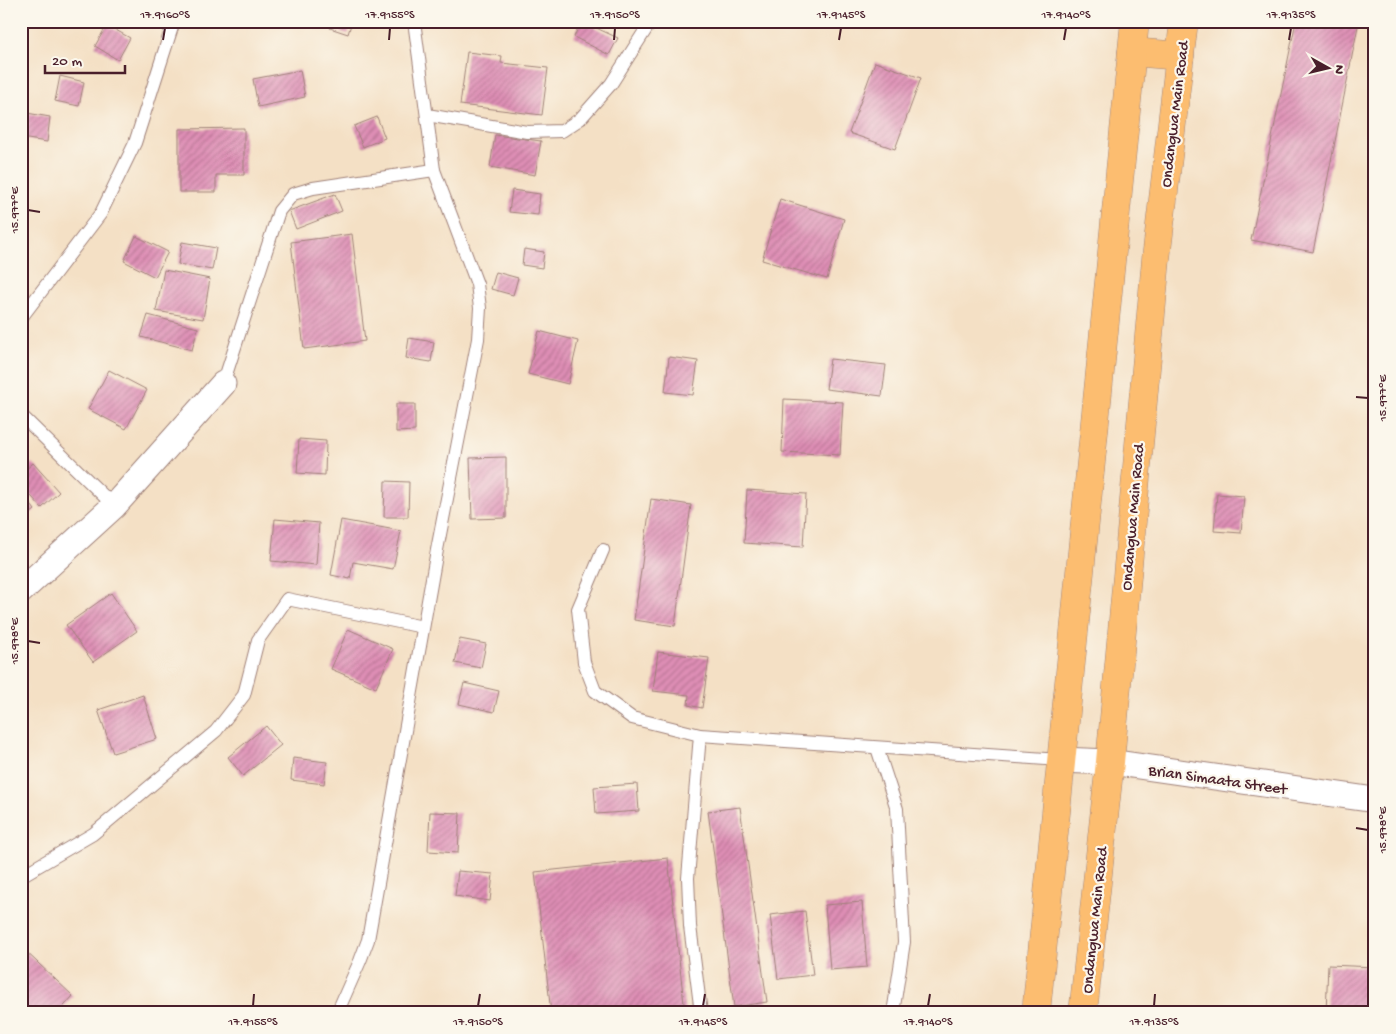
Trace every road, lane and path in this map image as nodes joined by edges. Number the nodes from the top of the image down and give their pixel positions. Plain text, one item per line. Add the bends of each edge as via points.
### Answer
1 (174, 21) edge
2 (414, 21) edge
3 (649, 21) edge
4 (1135, 21) edge
5 (1184, 21) edge
6 (1132, 52) junction
7 (1180, 56) junction
8 (427, 115) junction
9 (434, 170) junction
10 (21, 318) edge
11 (223, 384) joint
12 (21, 415) edge
13 (114, 506) junction
14 (603, 550) dead end
15 (21, 591) edge
16 (423, 627) junction
17 (700, 735) junction
18 (877, 748) junction
19 (1060, 760) junction
20 (1110, 762) junction
21 (1375, 800) edge
22 (21, 876) edge
23 (337, 1013) edge
24 (701, 1013) edge
25 (894, 1013) edge
26 (1036, 1013) edge
27 (1084, 1013) edge

1 - 10 lane via 135,143 101,213
2 - 8 lane
3 - 8 lane via 611,84 580,120 562,132 527,132
4 - 6 main road
5 - 7 main road, Ondangwa Main Road
6 - 7 main road
6 - 19 main road
7 - 20 main road, Ondangwa Main Road via 1155,269
8 - 9 lane
9 - 11 lane via 313,188 293,194 279,211
9 - 16 lane via 477,284 480,308 478,339
11 - 13 street
12 - 13 lane
13 - 15 street
14 - 17 lane via 578,609 584,662 595,691 632,718
16 - 22 lane via 286,599 258,640 244,695 216,731 93,834
16 - 23 lane via 368,940
17 - 18 lane
17 - 24 lane via 688,878 690,926
18 - 19 lane
18 - 25 lane via 897,809 904,942
19 - 20 street, Brian Simaata Street
19 - 26 main road
20 - 21 street, Brian Simaata Street
20 - 27 main road, Ondangwa Main Road

